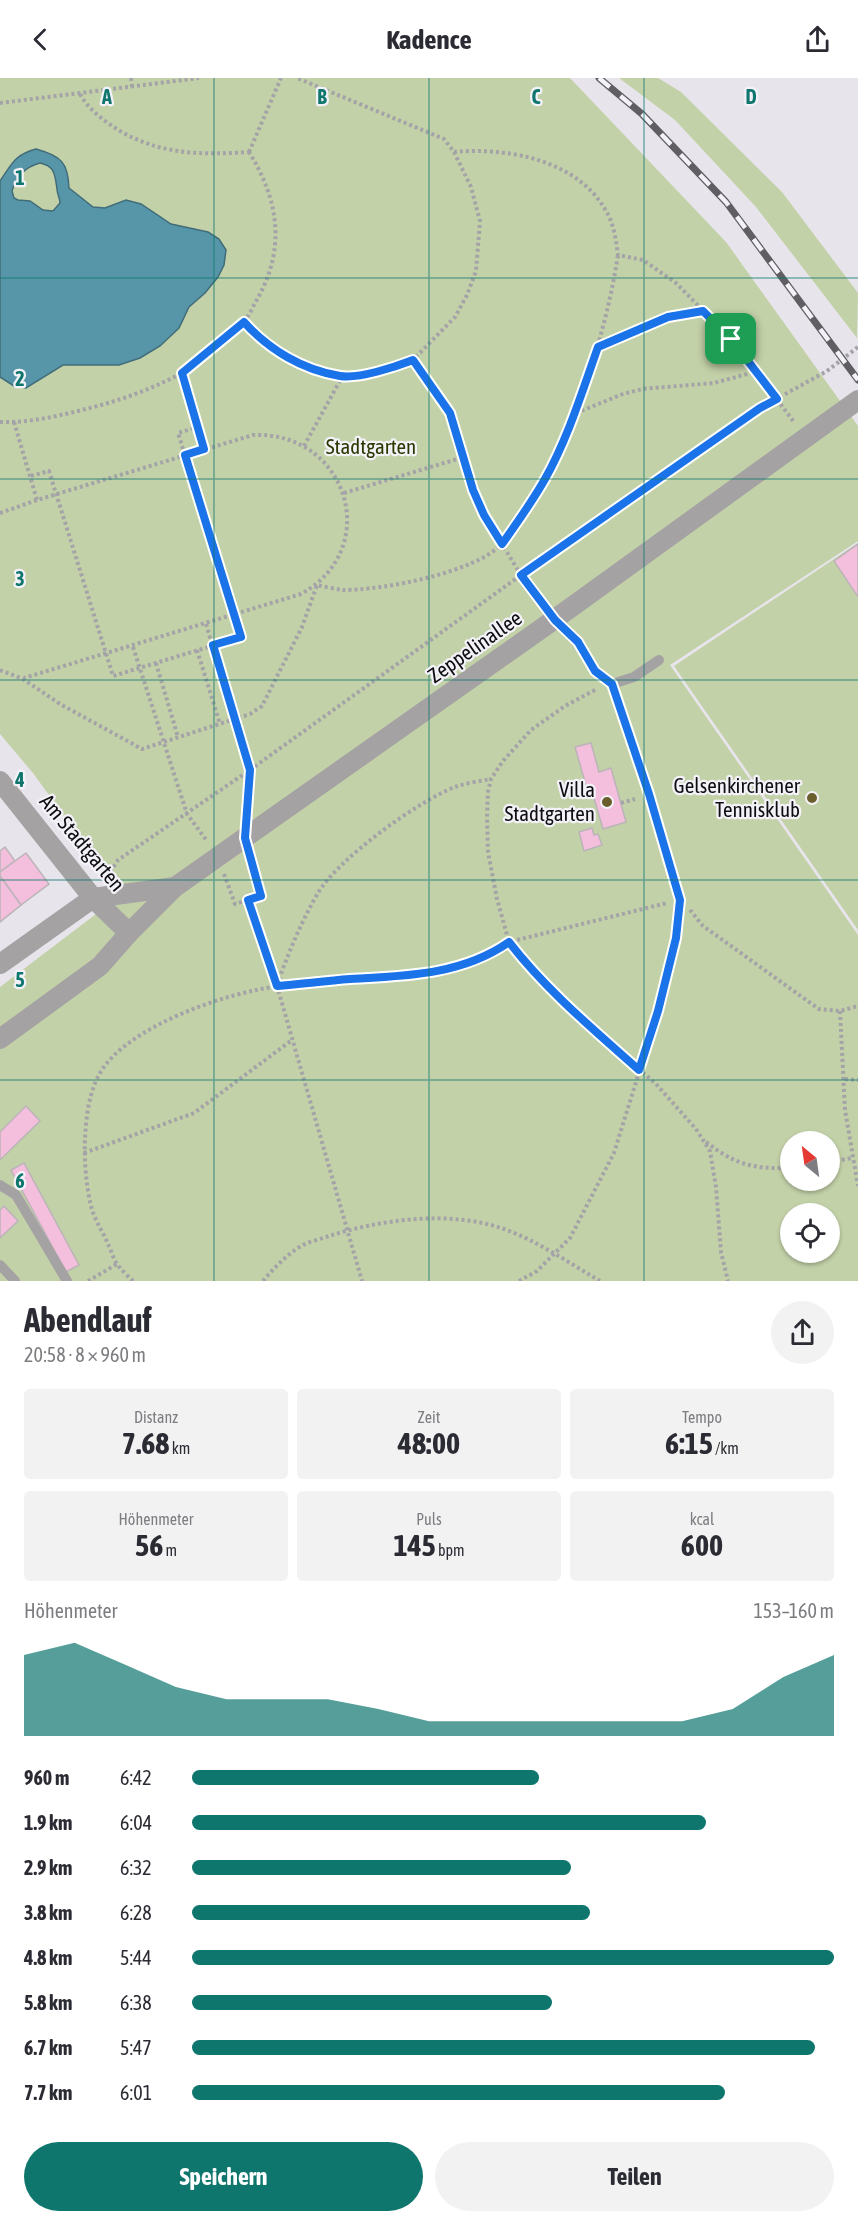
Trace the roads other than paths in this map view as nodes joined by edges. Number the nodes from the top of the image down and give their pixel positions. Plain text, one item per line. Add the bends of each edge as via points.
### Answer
1 (858, 400) edge
2 (555, 620) junction
3 (659, 660) dead end
4 (612, 684) junction
5 (0, 780) edge
6 (175, 887) junction
7 (93, 898) junction
8 (680, 900) road end
9 (129, 933) junction
10 (0, 964) edge
11 (0, 1039) edge
12 (0, 1185) edge
13 (0, 1265) edge
14 (15, 1281) edge
15 (67, 1281) edge

1 - 2 street, Zeppelinallee
2 - 4 lane via 578,642 595,671
2 - 6 street, Zeppelinallee
3 - 4 lane via 634,677
4 - 8 lane
5 - 7 street, Am Stadtgarten
6 - 7 street, Zeppelinallee
6 - 9 street, Zeppelinallee
7 - 9 street, Am Stadtgarten
7 - 10 street, Zeppelinallee
9 - 11 street, Zeppelinallee via 100,966
12 - 15 lane via 16,1195
13 - 14 lane

